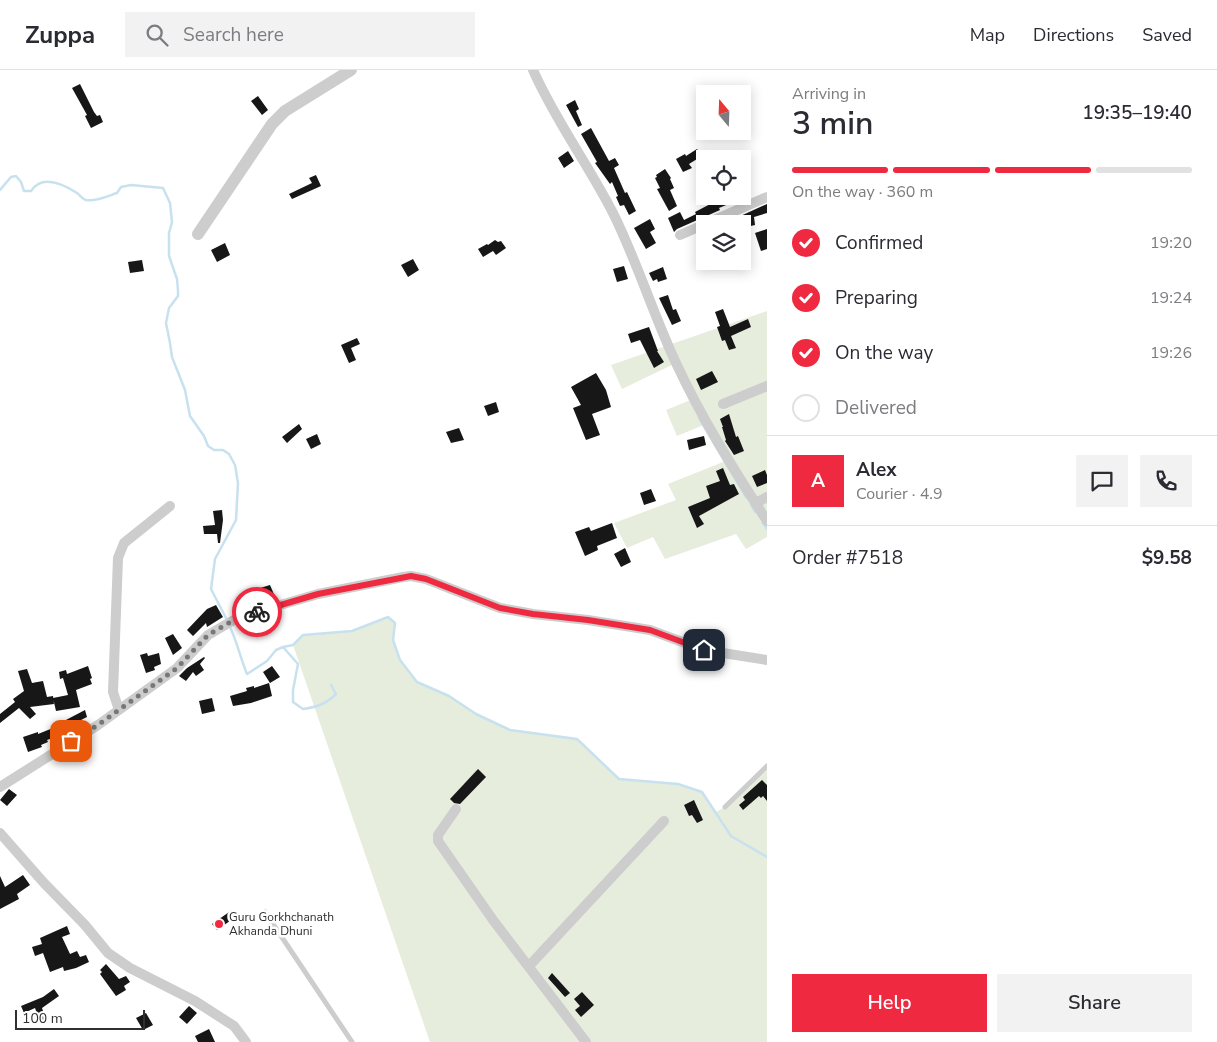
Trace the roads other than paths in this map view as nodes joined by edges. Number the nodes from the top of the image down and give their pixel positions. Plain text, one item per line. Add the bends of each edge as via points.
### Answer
1 (351, 70) edge
2 (533, 70) edge
3 (767, 197) edge
4 (198, 234) dead end
5 (680, 235) dead end
6 (767, 386) edge
7 (723, 404) dead end
8 (767, 497) edge
9 (756, 503) junction
10 (170, 506) dead end
11 (767, 521) edge
12 (767, 660) edge
13 (119, 710) junction
14 (767, 766) edge
15 (0, 787) edge
16 (725, 807) dead end
17 (456, 810) dead end
18 (664, 821) dead end
19 (0, 833) edge
20 (265, 912) dead end
21 (529, 966) junction
22 (246, 1042) edge
23 (352, 1042) edge
24 (586, 1042) edge

1 - 4 street via 285,111 272,124
2 - 9 street via 612,213 676,363 706,424
3 - 5 street
6 - 7 street
8 - 9 street
9 - 11 street
10 - 13 street via 124,543 118,558 113,692
12 - 13 street via 704,650 650,630 500,608 411,576 318,594 239,617 208,635 177,668
13 - 15 street
14 - 16 lane
17 - 21 street via 438,835 438,841
18 - 21 street
19 - 22 street via 108,953 234,1026
20 - 23 lane
21 - 24 street

